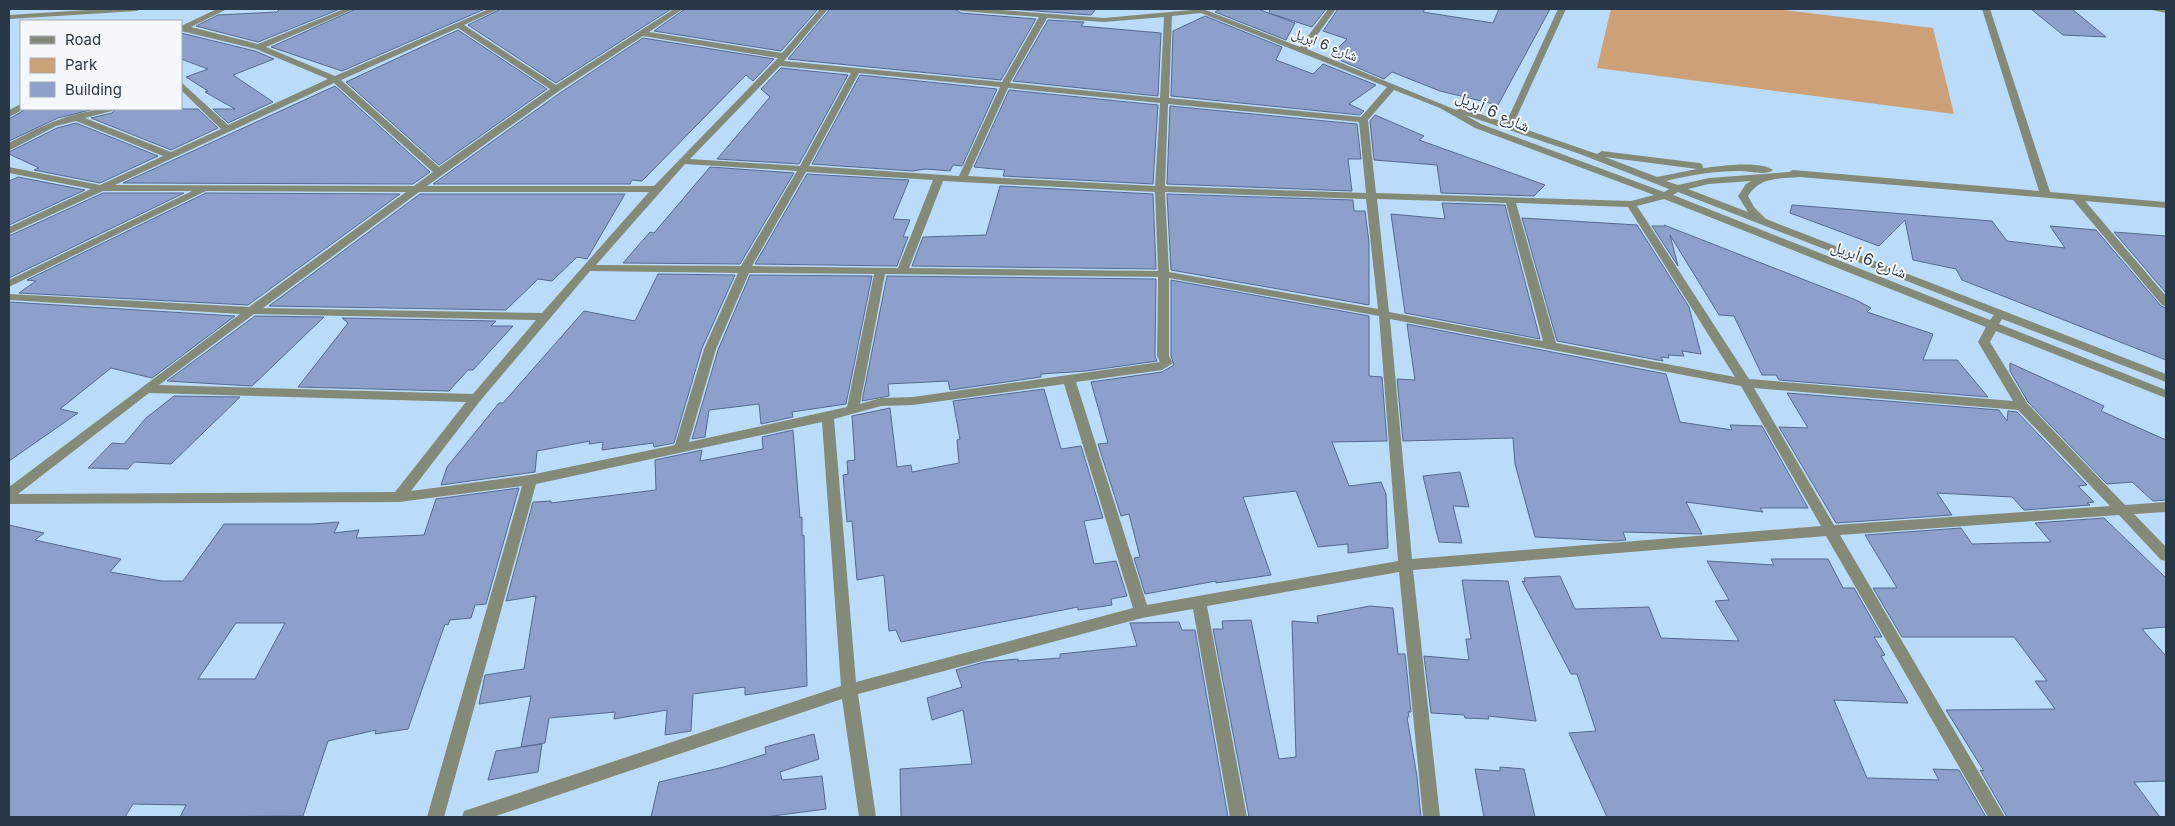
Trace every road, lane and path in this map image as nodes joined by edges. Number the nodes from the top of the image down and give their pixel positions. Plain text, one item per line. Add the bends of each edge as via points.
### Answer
1 (136, 9) edge
2 (223, 9) edge
3 (350, 9) edge
4 (495, 9) edge
5 (679, 9) edge
6 (824, 9) edge
7 (961, 9) edge
8 (1332, 9) edge
9 (1562, 9) edge
10 (1986, 9) edge
11 (2151, 9) edge
12 (1199, 10) edge
13 (2165, 10) edge
14 (1168, 15) junction
15 (19, 16) junction
16 (1044, 16) junction
17 (9, 17) edge
18 (9, 21) edge
19 (458, 26) junction
20 (183, 28) edge
21 (640, 33) junction
22 (259, 47) junction
23 (1302, 50) junction
24 (780, 60) junction
25 (856, 71) junction
26 (335, 79) junction
27 (1005, 85) junction
28 (182, 86) edge
29 (1392, 86) junction
30 (556, 90) junction
31 (1164, 99) junction
32 (1443, 106) junction
33 (20, 108) edge
34 (105, 110) edge
35 (9, 114) edge
36 (77, 118) junction
37 (1362, 120) junction
38 (1509, 125) junction
39 (228, 130) junction
40 (9, 147) edge
41 (1583, 152) junction
42 (172, 156) junction
43 (682, 161) junction
44 (803, 168) junction
45 (1724, 168) junction
46 (9, 170) edge
47 (439, 172) junction
48 (1799, 174) junction
49 (1767, 176) junction
50 (939, 178) junction
51 (962, 179) junction
52 (1655, 181) junction
53 (1639, 186) junction
54 (101, 188) junction
55 (207, 188) junction
56 (416, 189) junction
57 (657, 189) junction
58 (1160, 189) junction
59 (1676, 189) junction
60 (1665, 196) junction
61 (2046, 196) junction
62 (1370, 197) junction
63 (2077, 198) junction
64 (1510, 201) junction
65 (1631, 204) junction
66 (2166, 205) edge
67 (1765, 223) junction
68 (9, 231) edge
69 (587, 268) junction
70 (745, 269) junction
71 (880, 270) junction
72 (902, 271) junction
73 (1164, 274) junction
74 (9, 284) edge
75 (9, 297) edge
76 (2166, 303) edge
77 (254, 311) junction
78 (1384, 314) junction
79 (546, 317) junction
80 (1996, 320) junction
81 (1551, 347) junction
82 (2166, 378) edge
83 (1069, 380) junction
84 (1745, 383) junction
85 (146, 389) junction
86 (2166, 394) edge
87 (476, 398) junction
88 (2022, 406) junction
89 (853, 408) junction
90 (828, 417) junction
91 (680, 449) junction
92 (530, 480) junction
93 (9, 494) edge
94 (399, 497) junction
95 (9, 499) edge
96 (2166, 507) edge
97 (2121, 511) junction
98 (1831, 530) junction
99 (2166, 556) edge
100 (1405, 565) junction
101 (1199, 602) junction
102 (1142, 612) junction
103 (849, 690) junction
104 (435, 817) edge
105 (470, 817) edge
106 (868, 817) edge
107 (1239, 817) edge
108 (1432, 817) edge
109 (1997, 817) edge

1 - 15 street
2 - 20 street
3 - 22 street
4 - 19 street
5 - 21 street
6 - 24 street
7 - 16 street
8 - 23 street
9 - 38 street
10 - 61 street
11 - 13 street
12 - 14 street
12 - 23 street, شارع 6 ابريل
14 - 16 street via 1104,20
14 - 31 street
15 - 17 street
15 - 18 street
16 - 27 street
19 - 26 street
19 - 30 street
20 - 22 street
21 - 24 street
21 - 30 street
22 - 26 street
23 - 29 street, شارع 6 ابريل
24 - 25 street
24 - 43 street
25 - 27 street
25 - 44 street
26 - 39 street
26 - 47 street
27 - 31 street
27 - 51 street
28 - 39 street
29 - 32 street, شارع 6 ابريل
29 - 37 street
30 - 47 street
31 - 37 street
31 - 58 street
32 - 38 street, شارع 6 أبريل
32 - 53 street, شارع 6 أبريل via 1478,126
33 - 35 street
34 - 36 street
36 - 40 street via 53,124
36 - 42 street
37 - 62 street
38 - 41 street, شارع 6 أبريل
39 - 42 street
41 - 45 street
41 - 52 street, شارع 6 أبريل
42 - 54 street
43 - 44 street
43 - 57 street
44 - 50 street
44 - 70 street
45 - 48 street
45 - 52 street
46 - 54 street
47 - 56 street
48 - 49 street
48 - 61 street
49 - 59 street via 1708,181
49 - 67 street via 1744,190 1742,196
50 - 51 street
50 - 72 street
51 - 58 street
52 - 53 street
52 - 59 street, شارع 6 أبريل
53 - 60 street, شارع 6 أبريل
54 - 55 street
54 - 68 street
55 - 56 street
55 - 74 street
56 - 57 street
56 - 77 street
57 - 69 street
58 - 62 street
58 - 73 street
59 - 60 street
59 - 67 street, شارع 6 أبريل
60 - 65 street
60 - 80 street, شارع 6 أبريل
61 - 63 street
62 - 64 street
62 - 78 street
63 - 66 street
63 - 76 street
64 - 65 street
64 - 81 street
65 - 84 street
67 - 80 street, شارع 6 أبريل
69 - 70 street
69 - 79 street
70 - 71 street
70 - 91 street via 710,349
71 - 72 street
71 - 89 street
72 - 73 street
73 - 78 street
73 - 83 street via 1163,356 1167,364
75 - 77 street
77 - 79 street
77 - 85 street
78 - 81 street
78 - 100 street
79 - 87 street
80 - 82 street, شارع 6 أبريل
80 - 86 street, شارع 6 أبريل
80 - 88 street via 1984,342
81 - 84 street
83 - 89 street
83 - 102 street
84 - 88 street
84 - 98 street
85 - 87 street
85 - 93 street
87 - 94 street
88 - 97 street
89 - 90 street
90 - 91 street
90 - 103 street
91 - 92 street
92 - 94 street
92 - 104 street
94 - 95 street
96 - 97 street
97 - 98 street
97 - 99 street
98 - 100 street
98 - 109 street
100 - 101 street
100 - 108 street
101 - 102 street
101 - 107 street
102 - 103 street
103 - 105 street
103 - 106 street

